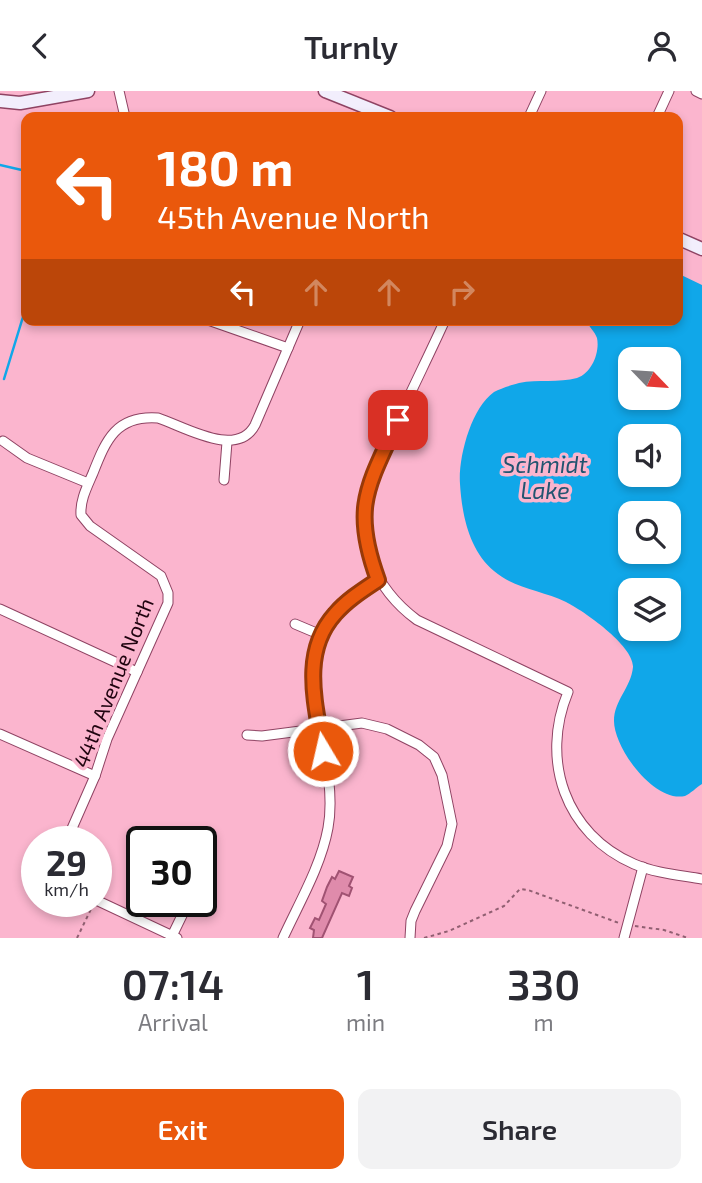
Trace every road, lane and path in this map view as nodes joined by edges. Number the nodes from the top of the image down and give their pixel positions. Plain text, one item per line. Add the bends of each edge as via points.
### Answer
1 (88, 91) edge
2 (119, 91) edge
3 (325, 91) edge
4 (541, 91) edge
5 (669, 91) edge
6 (696, 91) edge
7 (702, 94) edge
8 (1, 102) edge
9 (124, 112) edge
10 (378, 112) edge
11 (531, 112) edge
12 (659, 112) edge
13 (683, 241) edge
14 (702, 249) edge
15 (225, 326) edge
16 (297, 326) edge
17 (442, 326) edge
18 (288, 348) junction
19 (3, 441) dead end
20 (227, 442) junction
21 (224, 480) dead end
22 (89, 483) junction
23 (378, 580) junction
24 (0, 609) edge
25 (295, 624) dead end
26 (321, 635) junction
27 (137, 672) junction
28 (320, 728) junction
29 (0, 734) edge
30 (247, 735) dead end
31 (95, 776) junction
32 (73, 826) edge
33 (643, 867) junction
34 (702, 879) edge
35 (112, 908) edge
36 (87, 917) edge
37 (183, 917) edge
38 (627, 925) junction
39 (175, 937) edge
40 (78, 938) edge
41 (283, 938) edge
42 (410, 938) edge
43 (424, 938) edge
44 (624, 938) edge
45 (688, 938) edge

1 - 8 street
2 - 9 street
3 - 10 street
4 - 11 street
5 - 12 street
6 - 7 street
13 - 14 street
15 - 18 street
16 - 18 street
17 - 23 street via 368,489 363,526
18 - 20 street via 252,430
19 - 22 street via 27,458
20 - 21 street
20 - 22 street, 44th Avenue North via 158,418 135,419 106,441
22 - 27 street, 44th Avenue North via 80,508 85,522 155,570 168,593 165,611
23 - 26 street via 345,603
23 - 33 street via 417,620 568,692 556,746 569,803 605,848
24 - 27 street
25 - 26 street
26 - 28 street via 312,674
27 - 31 street, 44th Avenue North
28 - 30 street
28 - 41 street via 328,826 325,843
28 - 42 street via 376,725 427,751 439,765 451,813 451,835 411,921
29 - 31 street
31 - 32 street, 44th Avenue North
33 - 34 street
33 - 38 street
35 - 39 street
36 - 40 path
37 - 39 street
38 - 43 path via 520,889 505,906
38 - 44 street
38 - 45 path

